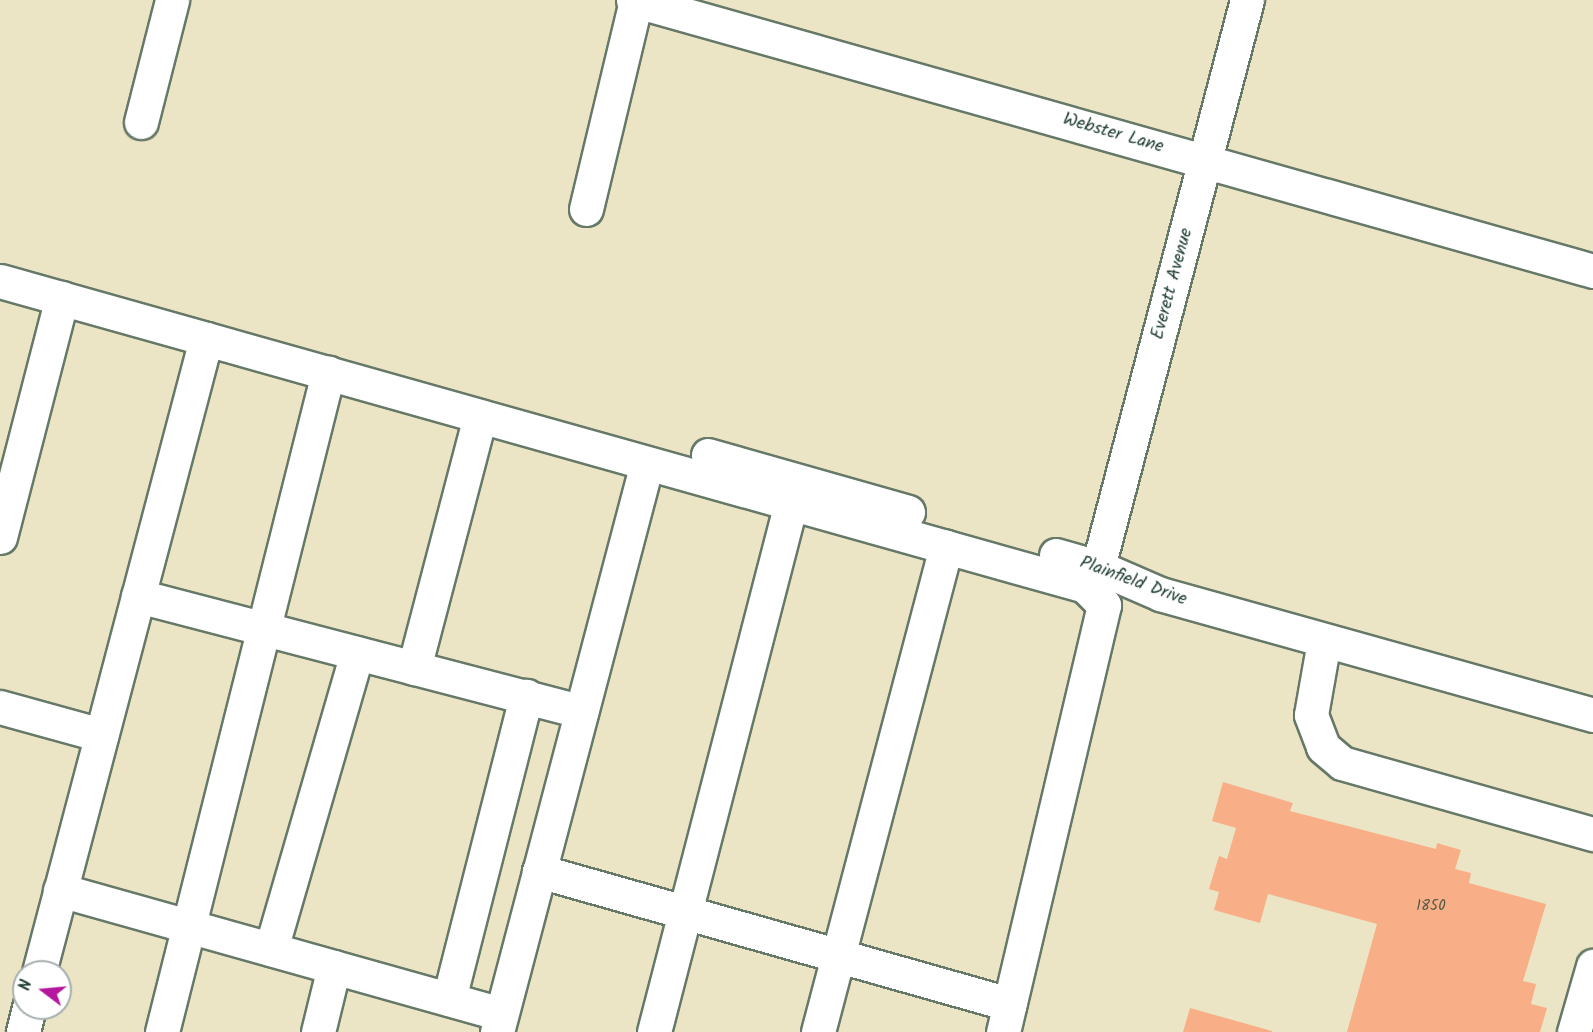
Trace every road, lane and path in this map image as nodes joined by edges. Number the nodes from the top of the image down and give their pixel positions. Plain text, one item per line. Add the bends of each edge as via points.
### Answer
1 (172, 0) edge
2 (634, 0) edge
3 (1246, 0) edge
4 (141, 122) dead end
5 (1205, 160) junction
6 (586, 210) dead end
7 (1593, 271) edge
8 (0, 281) edge
9 (62, 298) junction
10 (206, 339) junction
11 (328, 373) junction
12 (480, 416) junction
13 (708, 455) dead end
14 (647, 463) junction
15 (791, 503) junction
16 (0, 537) edge
17 (946, 547) junction
18 (1098, 567) junction
19 (138, 596) junction
20 (264, 628) junction
21 (1324, 641) junction
22 (357, 653) junction
23 (414, 668) junction
24 (526, 696) junction
25 (0, 707) edge
26 (581, 711) junction
27 (1593, 715) edge
28 (101, 735) junction
29 (1593, 834) edge
30 (539, 871) junction
31 (60, 890) junction
32 (685, 912) junction
33 (189, 927) junction
34 (271, 949) junction
35 (838, 956) junction
36 (42, 960) edge
37 (1593, 966) edge
38 (334, 967) junction
39 (449, 999) junction
40 (1006, 1018) edge
41 (499, 1023) edge
42 (162, 1032) edge
43 (318, 1032) edge
44 (654, 1032) edge
45 (818, 1032) edge
46 (1574, 1032) edge

1 - 4 street
2 - 5 street, Webster Lane
2 - 6 street
3 - 5 street, Everett Avenue
5 - 7 street, Webster Lane
5 - 18 street, Everett Avenue
8 - 9 street
9 - 10 street
9 - 16 street
10 - 11 street
10 - 19 street
11 - 12 street
11 - 20 street
12 - 14 street
12 - 23 street
13 - 18 street, Plainfield Drive
14 - 15 street
14 - 26 street
15 - 17 street
15 - 32 street
17 - 35 street
17 - 40 street via 1085,586 1104,605
18 - 21 street, Plainfield Drive via 1160,594
19 - 20 street
19 - 28 street
20 - 22 street
20 - 33 street
21 - 27 street, Plainfield Drive
21 - 29 street via 1311,715 1323,747 1342,762
22 - 23 street
22 - 34 street
23 - 24 street
24 - 26 street
24 - 39 street
25 - 28 street
26 - 30 street
28 - 31 street
30 - 32 street
30 - 41 street
31 - 33 street
31 - 36 street
32 - 35 street
32 - 44 street
33 - 34 street
33 - 42 street
34 - 38 street
35 - 40 street
35 - 45 street
37 - 46 street
38 - 39 street
38 - 43 street
39 - 41 street

